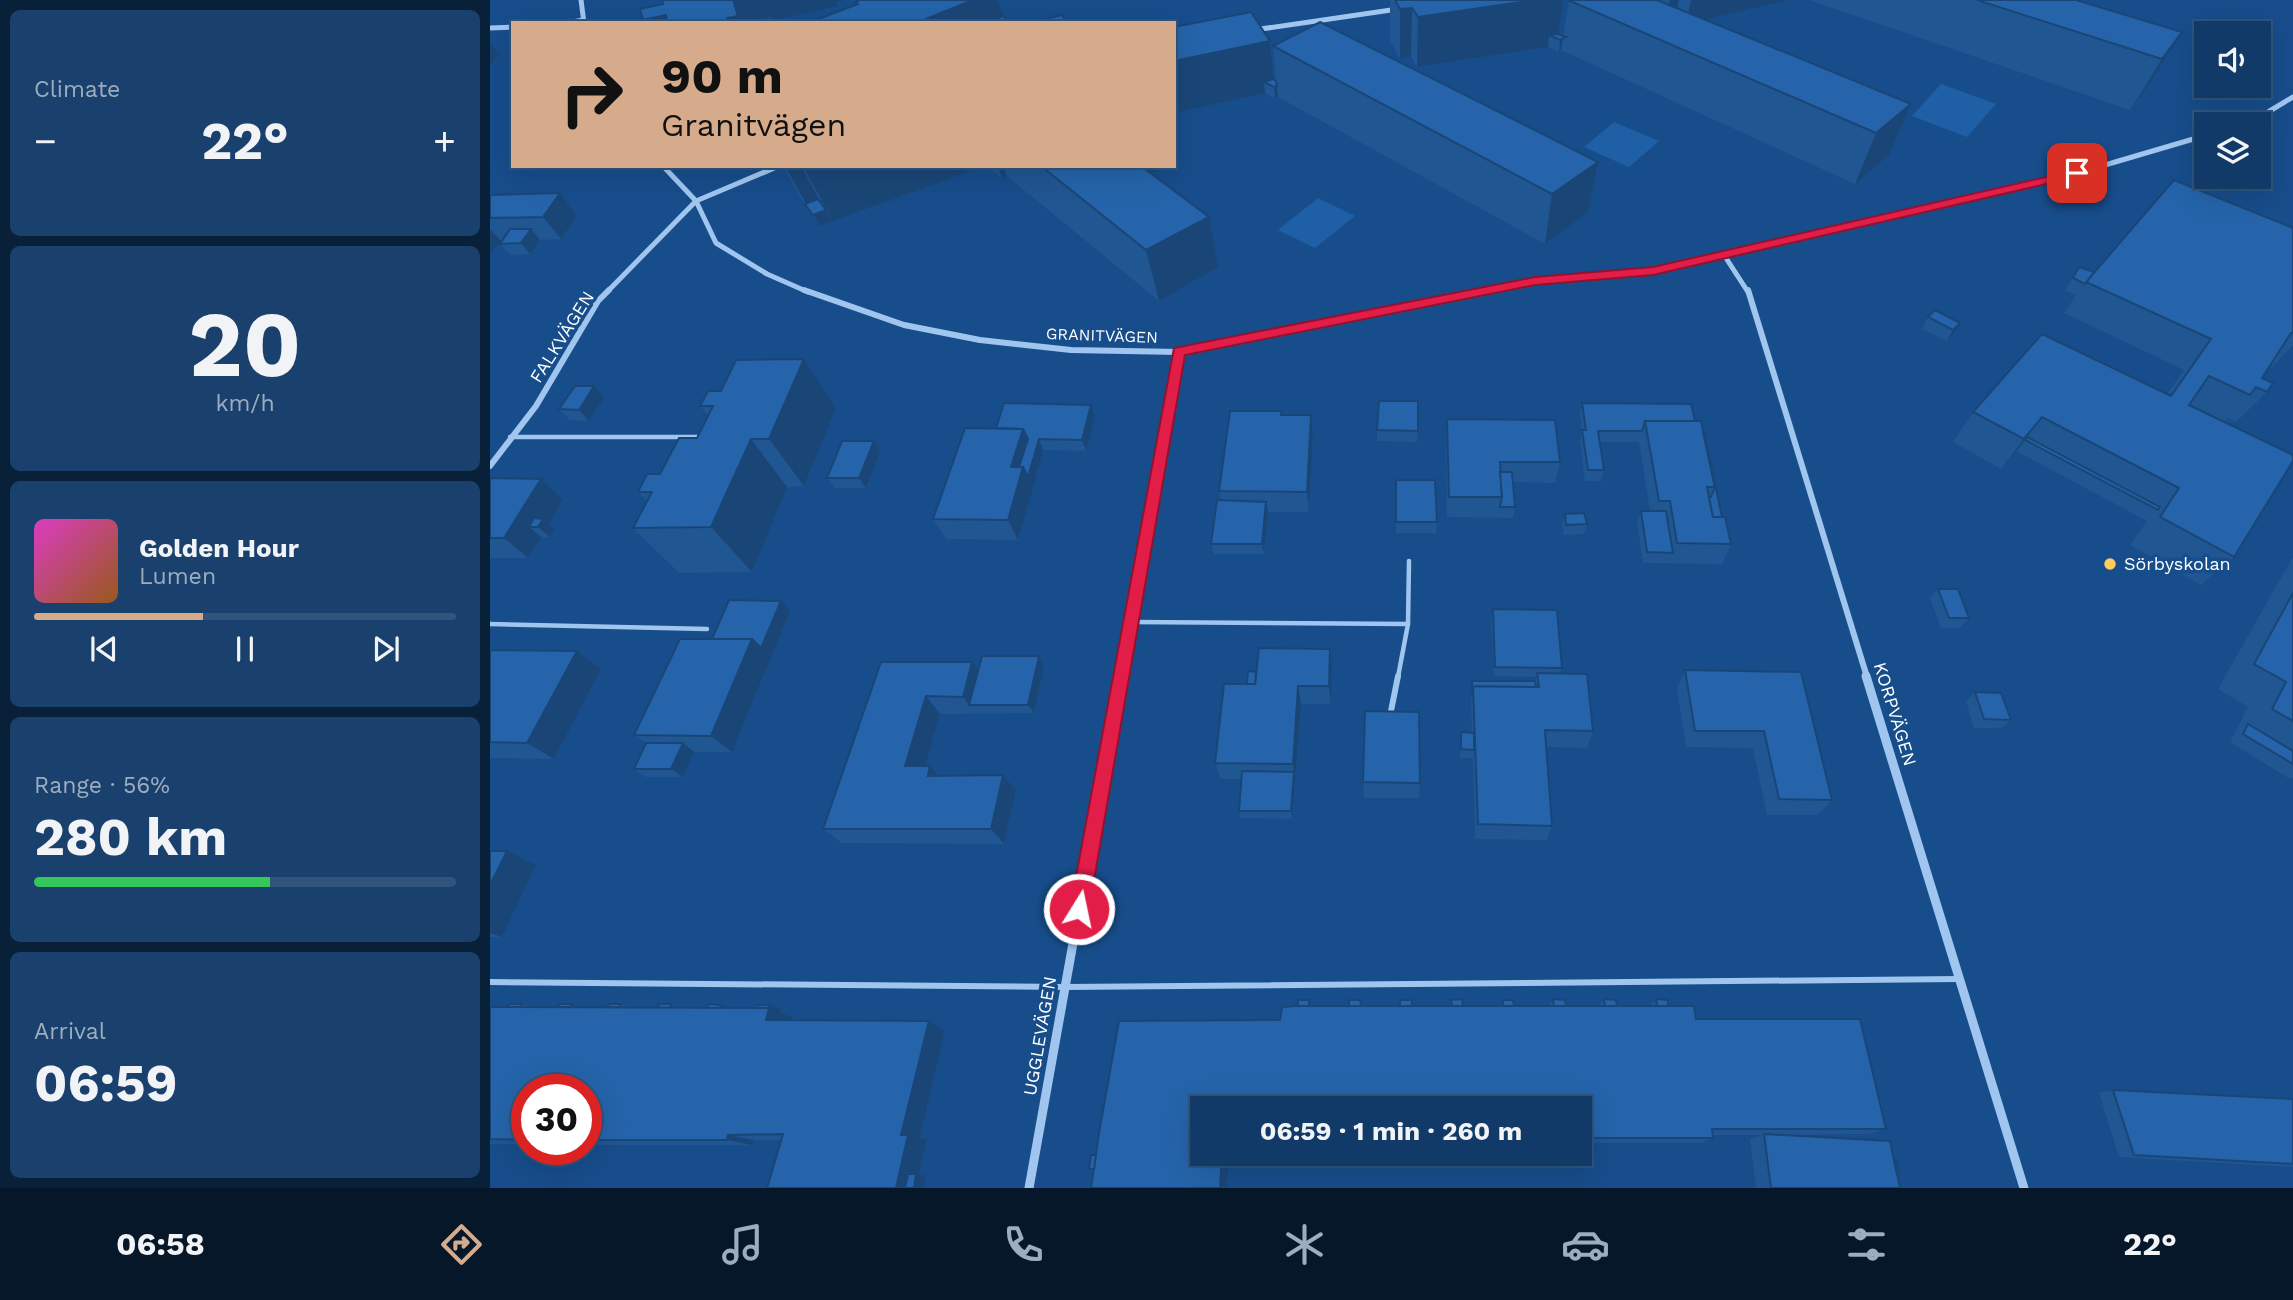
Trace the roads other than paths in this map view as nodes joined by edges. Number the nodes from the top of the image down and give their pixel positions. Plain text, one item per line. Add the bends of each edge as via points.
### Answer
1 (581, 0) edge
2 (1405, 8) edge
3 (584, 21) edge
4 (511, 27) edge
5 (490, 28) edge
6 (1246, 32) edge
7 (2293, 97) edge
8 (2268, 112) edge
9 (2194, 139) edge
10 (665, 168) edge
11 (774, 168) edge
12 (696, 201) junction
13 (1724, 255) junction
14 (1179, 352) junction
15 (510, 437) junction
16 (707, 437) edge
17 (490, 466) edge
18 (1409, 561) dead end
19 (1131, 622) junction
20 (490, 624) edge
21 (1408, 624) junction
22 (707, 629) dead end
23 (1390, 716) edge
24 (1961, 979) junction
25 (490, 982) edge
26 (1065, 987) junction
27 (1029, 1188) edge
28 (2024, 1188) edge

1 - 3 street
2 - 6 street
4 - 5 street
7 - 8 street
9 - 13 street, GRANITVÄGEN via 2054,180
10 - 12 street, GRANITVÄGEN
11 - 12 street
12 - 14 street, GRANITVÄGEN via 716,243 767,274 904,325 980,340 1072,350
12 - 15 street, FALKVÄGEN via 598,301 536,406
13 - 14 street, GRANITVÄGEN via 1653,271 1535,281
13 - 24 street, KORPVÄGEN via 1746,285
14 - 19 street, UGGLEVÄGEN
15 - 16 lane
15 - 17 street, FALKVÄGEN
18 - 21 lane
19 - 21 lane
19 - 26 street, UGGLEVÄGEN
20 - 22 lane
21 - 23 lane
24 - 26 lane
24 - 28 street, KORPVÄGEN
25 - 26 lane
26 - 27 street, UGGLEVÄGEN

